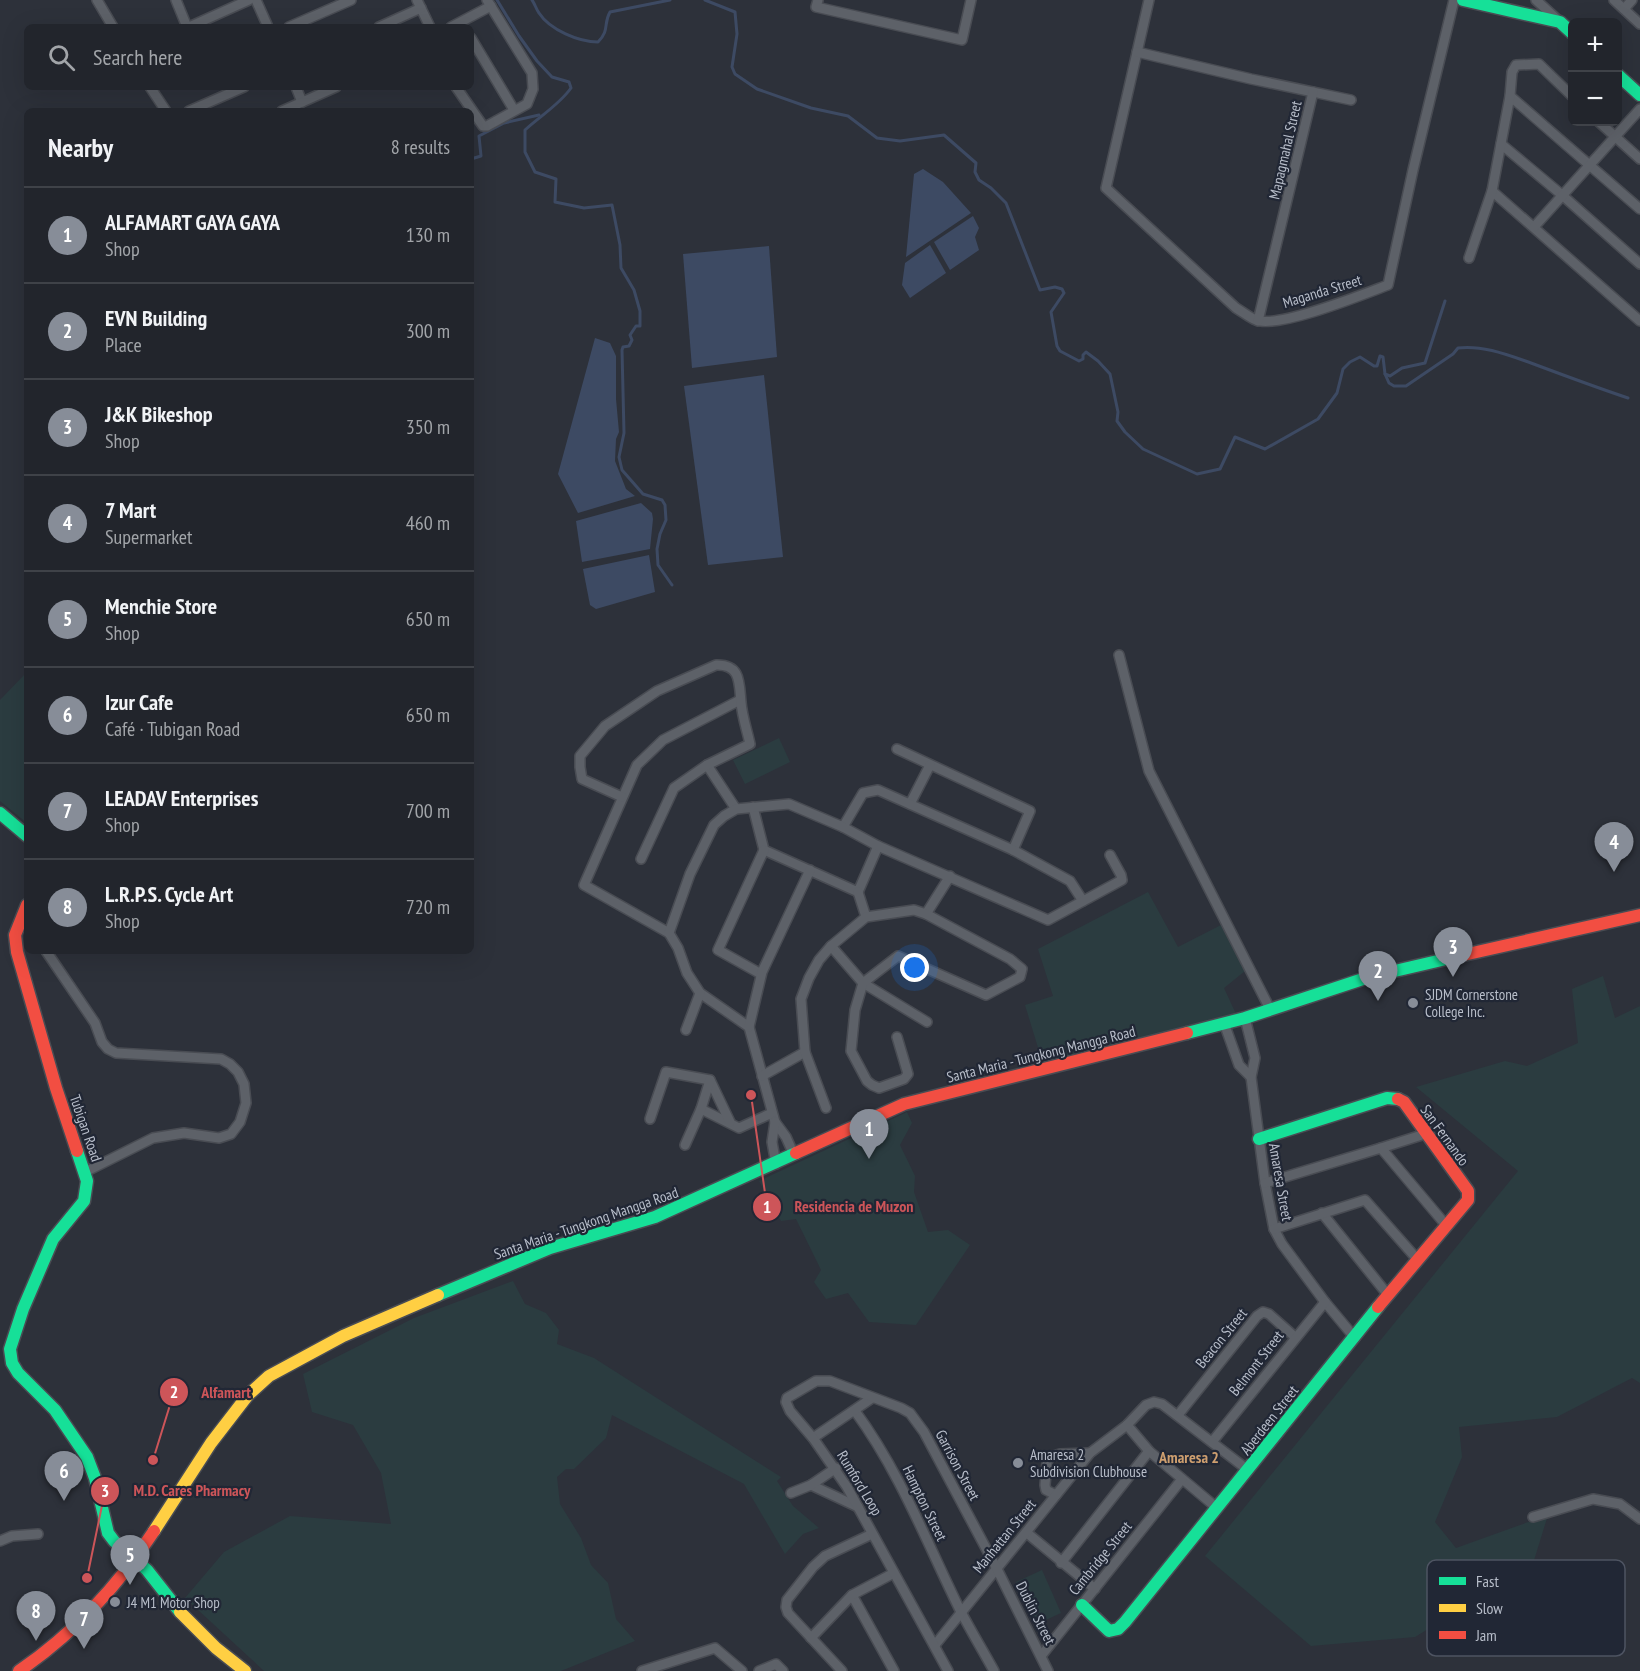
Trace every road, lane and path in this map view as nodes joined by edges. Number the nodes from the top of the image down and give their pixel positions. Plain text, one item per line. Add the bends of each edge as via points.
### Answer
1 (97, 0) edge
2 (176, 0) edge
3 (249, 0) edge
4 (256, 0) edge
5 (351, 0) edge
6 (818, 0) edge
7 (971, 0) edge
8 (1149, 0) edge
9 (1454, 0) edge
10 (1463, 0) edge
11 (1536, 0) edge
12 (1614, 0) edge
13 (1632, 0) edge
14 (419, 2) edge
15 (489, 3) edge
16 (1624, 9) junction
17 (1560, 22) junction
18 (111, 24) edge
19 (187, 24) edge
20 (195, 24) edge
21 (267, 24) edge
22 (296, 24) edge
23 (385, 24) edge
24 (429, 24) edge
25 (463, 24) edge
26 (1640, 24) edge
27 (1568, 29) edge
28 (474, 43) edge
29 (1137, 52) junction
30 (1622, 80) edge
31 (154, 90) edge
32 (237, 90) edge
33 (297, 90) edge
34 (329, 90) edge
35 (458, 90) edge
36 (1313, 92) junction
37 (1568, 92) edge
38 (1510, 96) junction
39 (1640, 96) edge
40 (1351, 100) dead end
41 (302, 102) junction
42 (164, 108) edge
43 (196, 108) edge
44 (289, 108) edge
45 (471, 108) edge
46 (1640, 109) edge
47 (514, 110) junction
48 (474, 113) edge
49 (1603, 126) edge
50 (1614, 137) junction
51 (1501, 144) junction
52 (1640, 159) edge
53 (1589, 164) junction
54 (1492, 191) junction
55 (1562, 195) junction
56 (1640, 209) edge
57 (1534, 227) junction
58 (1468, 258) dead end
59 (1640, 264) edge
60 (1258, 321) junction
61 (1640, 321) edge
62 (1119, 655) dead end
63 (740, 700) junction
64 (897, 749) dead end
65 (707, 765) junction
66 (930, 765) junction
67 (622, 797) junction
68 (910, 804) junction
69 (753, 807) junction
70 (736, 809) junction
71 (0, 813) edge
72 (843, 826) junction
73 (24, 833) edge
74 (878, 846) junction
75 (764, 850) junction
76 (1013, 850) junction
77 (1110, 855) dead end
78 (641, 859) dead end
79 (810, 870) junction
80 (950, 876) junction
81 (858, 892) junction
82 (1083, 901) junction
83 (926, 914) junction
84 (1640, 915) edge
85 (24, 916) edge
86 (866, 917) junction
87 (669, 933) junction
88 (831, 946) junction
89 (48, 954) edge
90 (761, 974) junction
91 (863, 983) junction
92 (700, 993) junction
93 (1269, 1009) junction
94 (1245, 1018) junction
95 (927, 1022) dead end
96 (1224, 1023) junction
97 (749, 1027) junction
98 (686, 1030) dead end
99 (897, 1037) dead end
100 (806, 1052) junction
101 (762, 1076) junction
102 (1251, 1077) junction
103 (710, 1080) junction
104 (826, 1108) dead end
105 (700, 1109) junction
106 (773, 1117) junction
107 (650, 1119) dead end
108 (729, 1122) junction
109 (1425, 1134) junction
110 (1259, 1139) junction
111 (685, 1145) dead end
112 (1381, 1148) junction
113 (794, 1155) junction
114 (776, 1164) junction
115 (85, 1172) junction
116 (1264, 1183) junction
117 (1468, 1191) joint
118 (1322, 1213) junction
119 (1445, 1224) junction
120 (1274, 1229) junction
121 (1417, 1259) junction
122 (1388, 1295) junction
123 (1325, 1302) junction
124 (1295, 1337) junction
125 (1355, 1338) junction
126 (872, 1398) junction
127 (855, 1411) junction
128 (1178, 1415) junction
129 (1127, 1425) junction
130 (813, 1438) junction
131 (1212, 1442) junction
132 (1149, 1451) junction
133 (1090, 1452) junction
134 (836, 1468) junction
135 (1248, 1470) junction
136 (1182, 1479) junction
137 (811, 1485) junction
138 (791, 1493) dead end
139 (1056, 1495) junction
140 (858, 1507) junction
141 (1217, 1508) junction
142 (1533, 1517) dead end
143 (1640, 1519) edge
144 (1027, 1533) junction
145 (38, 1534) dead end
146 (872, 1534) junction
147 (0, 1541) edge
148 (135, 1560) junction
149 (1061, 1563) junction
150 (997, 1569) junction
151 (894, 1573) junction
152 (1095, 1589) junction
153 (852, 1595) junction
154 (1082, 1605) junction
155 (962, 1613) junction
156 (811, 1638) junction
157 (935, 1645) junction
158 (1041, 1656) junction
159 (19, 1671) edge
160 (245, 1671) edge
161 (642, 1671) edge
162 (742, 1671) edge
163 (759, 1671) edge
164 (783, 1671) edge
165 (842, 1671) edge
166 (894, 1671) edge
167 (948, 1671) edge
168 (994, 1671) edge
169 (1048, 1671) edge

1 - 18 street
2 - 19 street
3 - 20 street
4 - 21 street
5 - 22 street
6 - 7 street via 816,7 962,40
8 - 29 street
9 - 60 street, Maganda Street via 1388,285 1292,317
10 - 17 street
11 - 17 street
12 - 16 street
13 - 16 street
14 - 23 street
14 - 24 street
15 - 25 street
15 - 47 street via 532,73 530,100
16 - 26 street
17 - 27 street
28 - 47 street
29 - 36 street, Mapagmahal Street
29 - 60 street via 1106,188 1236,308
30 - 39 street
31 - 42 street
32 - 43 street
33 - 41 street
34 - 41 street
35 - 45 street
36 - 40 street
36 - 60 street, Mapagmahal Street
37 - 38 street via 1539,63 1516,65
38 - 51 street
38 - 53 street
41 - 44 street
46 - 50 street
47 - 48 street via 487,126
49 - 50 street
50 - 52 street
50 - 53 street
51 - 54 street
51 - 55 street
53 - 55 street
53 - 56 street
54 - 57 street
54 - 58 street
55 - 57 street
55 - 59 street
57 - 61 street
62 - 93 street via 1149,771
63 - 65 street via 750,744
63 - 67 street via 663,740 637,765
63 - 67 street via 735,671 727,664 716,664 657,691 605,726 580,756 579,767 582,778
64 - 66 street
65 - 70 street
65 - 78 street via 674,788
66 - 68 street
66 - 76 street via 1030,811
67 - 87 street via 584,885
68 - 72 street via 878,790 863,793
68 - 76 street
69 - 70 street
69 - 72 street via 789,804
69 - 75 street
70 - 87 street via 714,825 690,874
71 - 73 street
72 - 74 street
74 - 80 street
74 - 81 street
75 - 79 street
75 - 90 street via 718,950
76 - 82 street via 1071,881
77 - 82 street via 1122,880
79 - 81 street
79 - 90 street
80 - 82 street via 1048,920
80 - 83 street
81 - 86 street
83 - 86 street via 914,910
83 - 91 street via 1010,959 1022,969 1020,977 986,995 898,956
84 - 93 street, Santa Maria - Tungkong Mangga Road via 1369,977
85 - 115 street, Tubigan Road via 15,935 17,952
86 - 88 street
87 - 92 street
88 - 91 street
88 - 100 street via 819,960 801,999
89 - 115 street via 108,1049 116,1053 221,1059 238,1072 244,1084 246,1103 231,1134 219,1137 184,1133 153,1138
90 - 97 street
91 - 95 street
91 - 99 street via 855,1010 851,1051 872,1085 879,1088 908,1074
92 - 97 street
92 - 98 street
93 - 94 street, Santa Maria - Tungkong Mangga Road
94 - 96 street, Santa Maria - Tungkong Mangga Road
94 - 102 street, Amaresa Street via 1255,1058
96 - 102 street, Amaresa Street via 1239,1065
96 - 113 street, Santa Maria - Tungkong Mangga Road via 904,1104
97 - 101 street
100 - 101 street
100 - 104 street
101 - 106 street
102 - 110 street, Amaresa Street
103 - 105 street
103 - 107 street via 666,1072
103 - 108 street
105 - 108 street
105 - 111 street
106 - 108 street via 739,1128
106 - 113 street
106 - 114 street
109 - 110 street, San Fernando via 1404,1102 1387,1098
109 - 112 street
109 - 117 street, San Fernando
110 - 116 street, Amaresa Street
112 - 116 street
112 - 119 street
113 - 114 street, Santa Maria - Tungkong Mangga Road
114 - 148 street, Santa Maria - Tungkong Mangga Road via 655,1217 520,1260 398,1311 290,1363 248,1395 211,1443
115 - 148 street, Tubigan Road via 84,1201 53,1239 16,1326 10,1355 15,1368 55,1410 87,1457 108,1533
116 - 120 street, Amaresa Street
117 - 119 street, Aberdeen Street via 1468,1200
118 - 120 street
118 - 121 street via 1365,1200
118 - 122 street
119 - 121 street, Aberdeen Street
120 - 123 street, Amaresa Street
121 - 122 street, Aberdeen Street
122 - 125 street, Aberdeen Street
123 - 124 street, Belmont Street
123 - 125 street, Amaresa Street
124 - 128 street, Beacon Street via 1263,1312
124 - 131 street, Belmont Street
125 - 135 street, Aberdeen Street
126 - 127 street
126 - 130 street, Rumford Loop via 824,1380 816,1380 792,1394 787,1398 787,1407
126 - 150 street, Garrison Street via 910,1413 924,1432
127 - 130 street
127 - 155 street, Hampton Street via 913,1509
128 - 129 street, Manhattan Street via 1154,1402
128 - 131 street
129 - 132 street
129 - 133 street, Manhattan Street
130 - 134 street, Rumford Loop
131 - 135 street
132 - 136 street
132 - 149 street
133 - 139 street, Manhattan Street
133 - 139 street via 1050,1457 1045,1485 1046,1490
134 - 137 street
134 - 140 street, Rumford Loop
135 - 141 street, Aberdeen Street
136 - 141 street
136 - 152 street, Cambridge Street
137 - 138 street
137 - 140 street
139 - 144 street, Manhattan Street
140 - 146 street, Rumford Loop
141 - 154 street, Aberdeen Street via 1118,1629 1109,1631
142 - 143 street via 1593,1499 1620,1504
144 - 149 street
144 - 150 street, Manhattan Street
145 - 147 street
146 - 151 street, Rumford Loop
146 - 156 street via 825,1556 788,1600 789,1613
148 - 159 street, Santa Maria - Tungkong Mangga Road via 78,1625
148 - 160 street via 208,1640
149 - 152 street
150 - 155 street, Manhattan Street
150 - 158 street, Dublin Street
151 - 153 street
151 - 157 street, Rumford Loop
152 - 154 street, Cambridge Street
153 - 156 street
153 - 166 street
154 - 158 street, Cambridge Street
155 - 157 street, Manhattan Street
155 - 168 street, Hampton Street
156 - 165 street
157 - 167 street, Rumford Loop
158 - 169 street, Dublin Street
161 - 162 street via 715,1648
163 - 164 street via 776,1664

